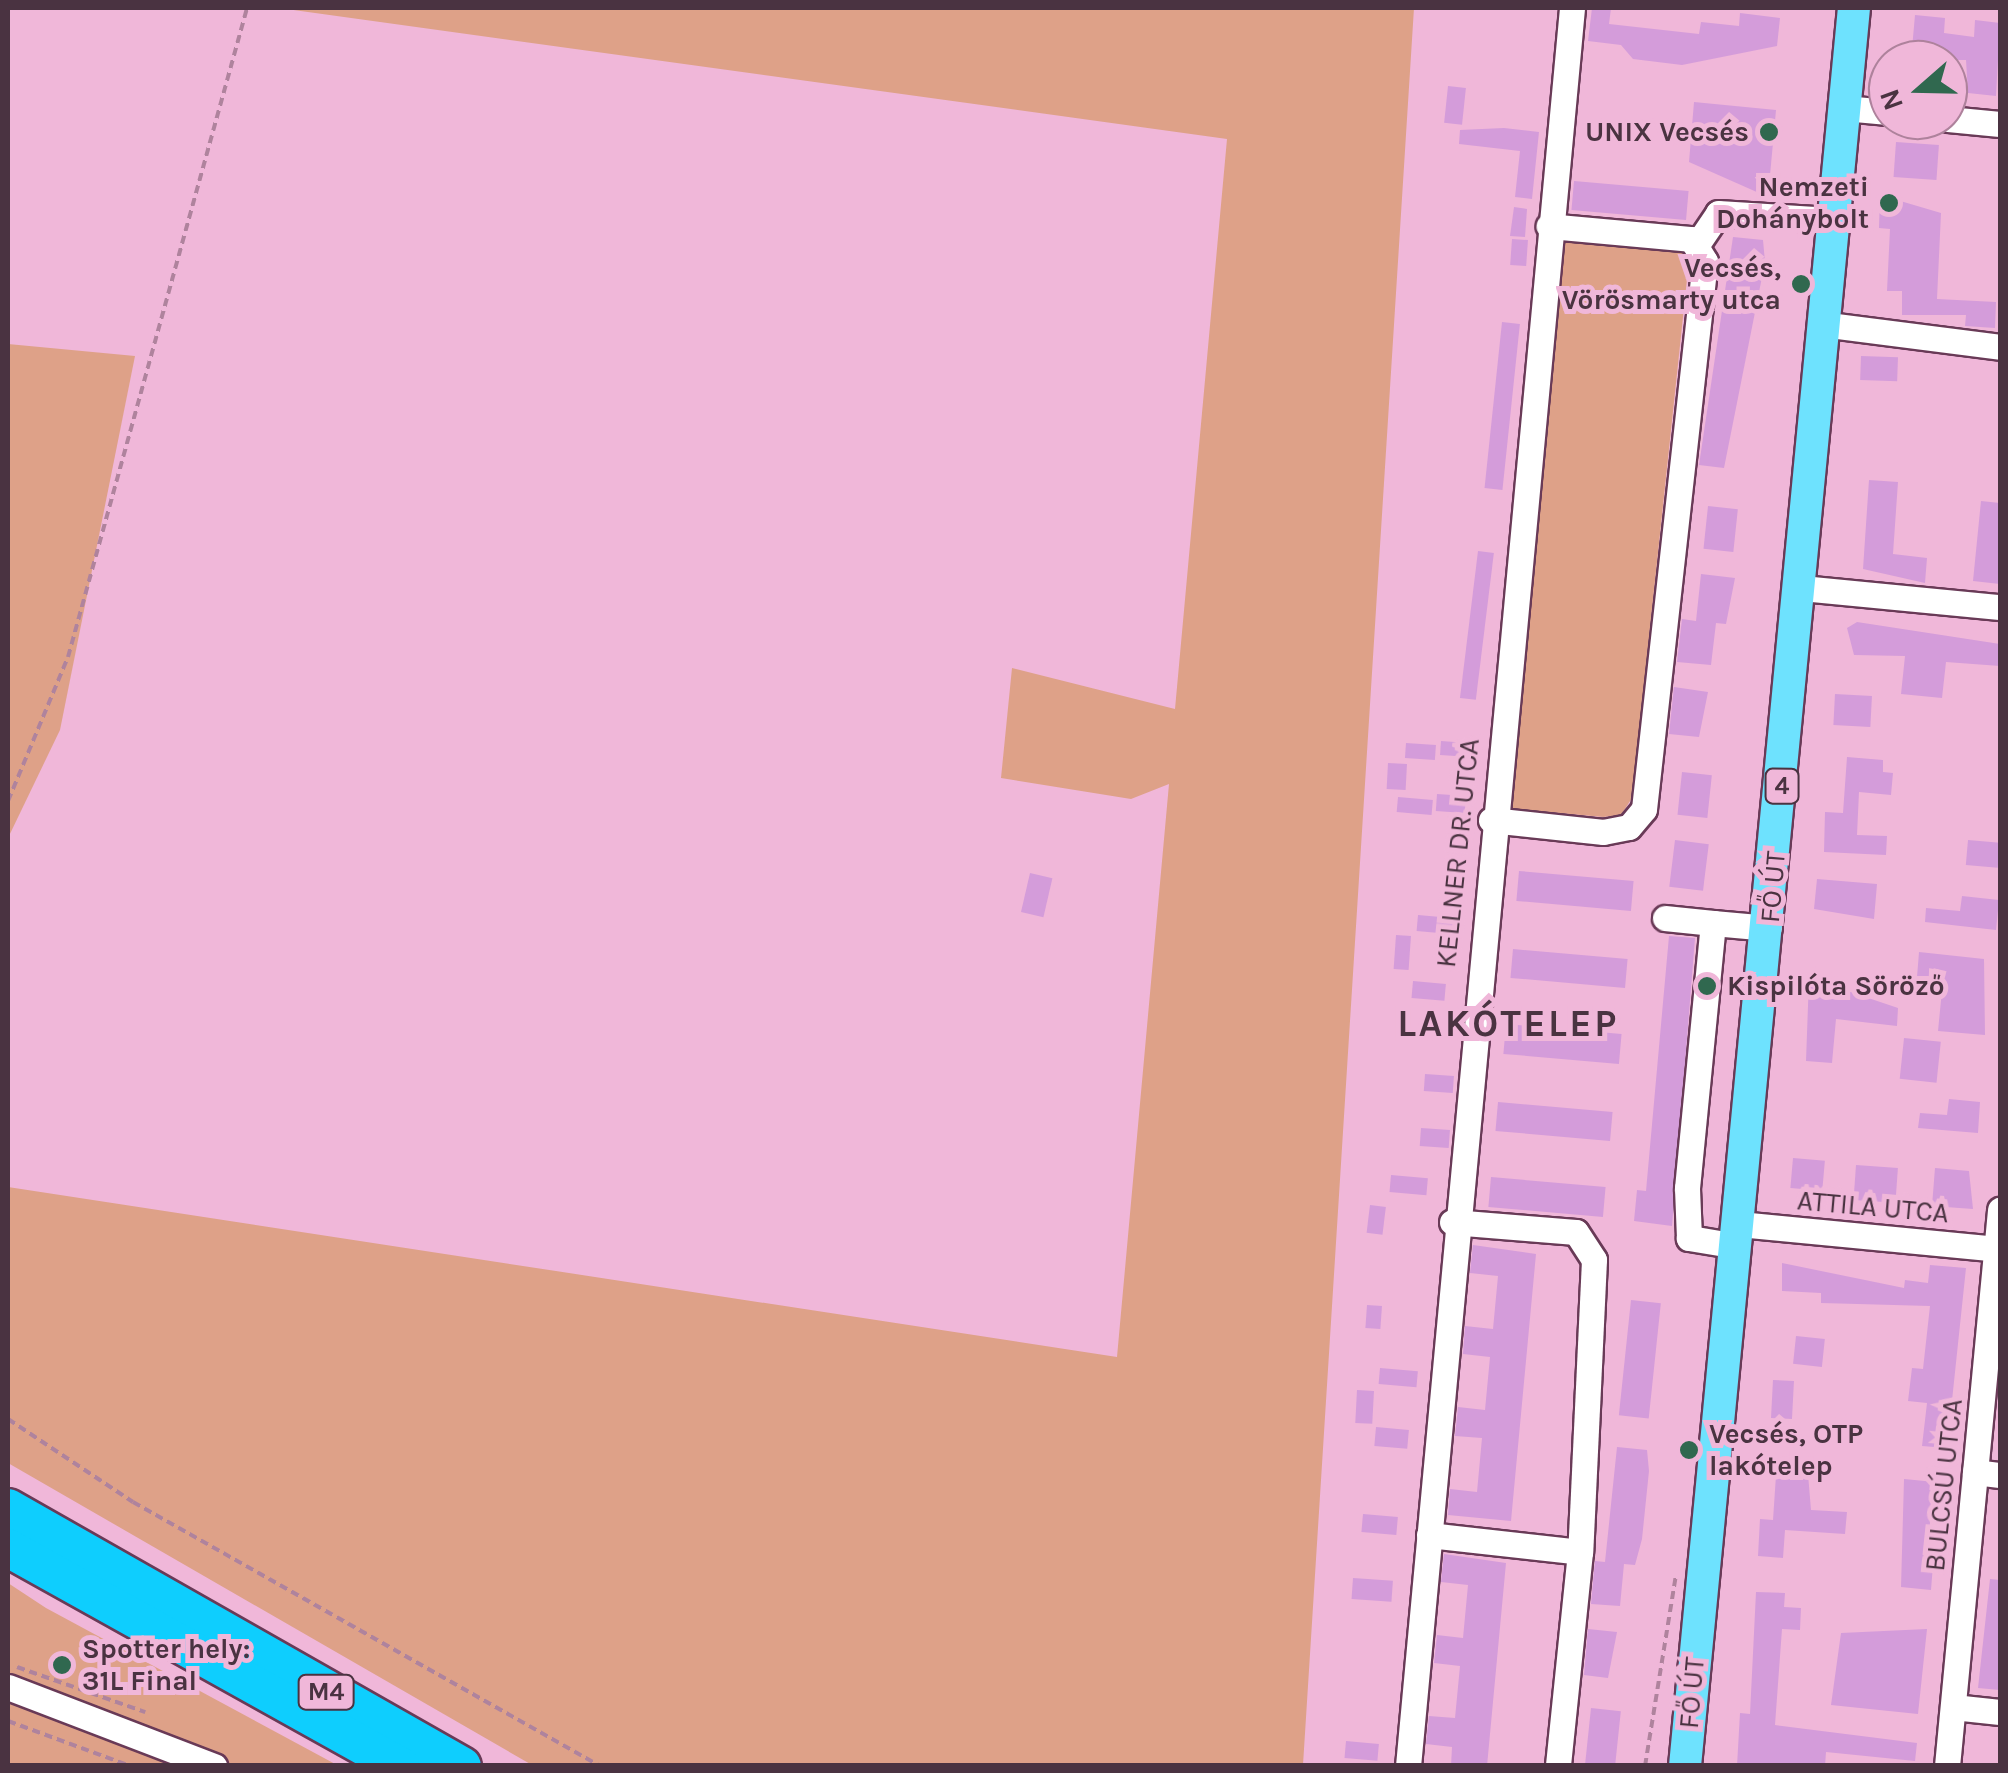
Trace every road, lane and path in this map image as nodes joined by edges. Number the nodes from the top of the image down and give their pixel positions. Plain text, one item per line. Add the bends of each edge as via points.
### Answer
1 (247, 8) edge
2 (1572, 8) edge
3 (1854, 8) edge
4 (1844, 108) junction
5 (1868, 110) edge
6 (1968, 120) edge
7 (2000, 124) edge
8 (1831, 220) junction
9 (1549, 226) junction
10 (1698, 244) junction
11 (1821, 324) junction
12 (2000, 346) edge
13 (1801, 588) junction
14 (2000, 607) edge
15 (8, 801) edge
16 (1491, 820) junction
17 (1665, 918) dead end
18 (1713, 923) junction
19 (1769, 928) junction
20 (2000, 1210) edge
21 (1452, 1222) junction
22 (1738, 1235) junction
23 (1999, 1249) edge
24 (8, 1419) edge
25 (1988, 1474) edge
26 (8, 1508) edge
27 (1430, 1536) junction
28 (8, 1548) edge
29 (1580, 1552) junction
30 (8, 1667) edge
31 (1692, 1683) junction
32 (8, 1687) edge
33 (1953, 1708) junction
34 (145, 1712) dead end
35 (2000, 1712) edge
36 (8, 1721) edge
37 (130, 1766) edge
38 (214, 1766) edge
39 (400, 1766) edge
40 (462, 1766) edge
41 (600, 1766) edge
42 (1408, 1766) edge
43 (1558, 1766) edge
44 (1674, 1766) edge
45 (1685, 1766) edge
46 (1948, 1766) edge

1 - 15 path via 68,656
2 - 9 street, KELLNER DR. UTCA
3 - 4 main road, FŐ ÚT / 4
4 - 5 street
4 - 8 main road, FŐ ÚT / 4
6 - 7 street
8 - 10 street via 1718,213
8 - 11 main road, FŐ ÚT / 4
9 - 10 street
9 - 16 street, KELLNER DR. UTCA
10 - 16 street via 1705,261 1644,810 1629,827 1603,832
11 - 12 street
11 - 13 main road, FŐ ÚT / 4
13 - 14 street
13 - 19 main road, FŐ ÚT / 4
16 - 21 street, KELLNER DR. UTCA
17 - 18 street
18 - 19 street
18 - 22 street, ATTILA UTCA via 1689,1238
19 - 22 main road, FŐ ÚT / 4
20 - 23 street, BULCSÚ UTCA
21 - 27 street, KELLNER DR. UTCA
21 - 29 street via 1576,1232 1588,1242
22 - 23 street, ATTILA UTCA
22 - 31 main road, FŐ ÚT / 4
23 - 25 street, BULCSÚ UTCA
24 - 41 path via 134,1502
25 - 33 street, BULCSÚ UTCA
26 - 40 highway, M4
27 - 29 street
27 - 42 street, KELLNER DR. UTCA
28 - 39 highway, M4
29 - 43 street
30 - 34 path
31 - 44 main road, 4
31 - 45 main road, FŐ ÚT / 4
32 - 38 street
33 - 35 street
33 - 46 street, BULCSÚ UTCA
36 - 37 path

